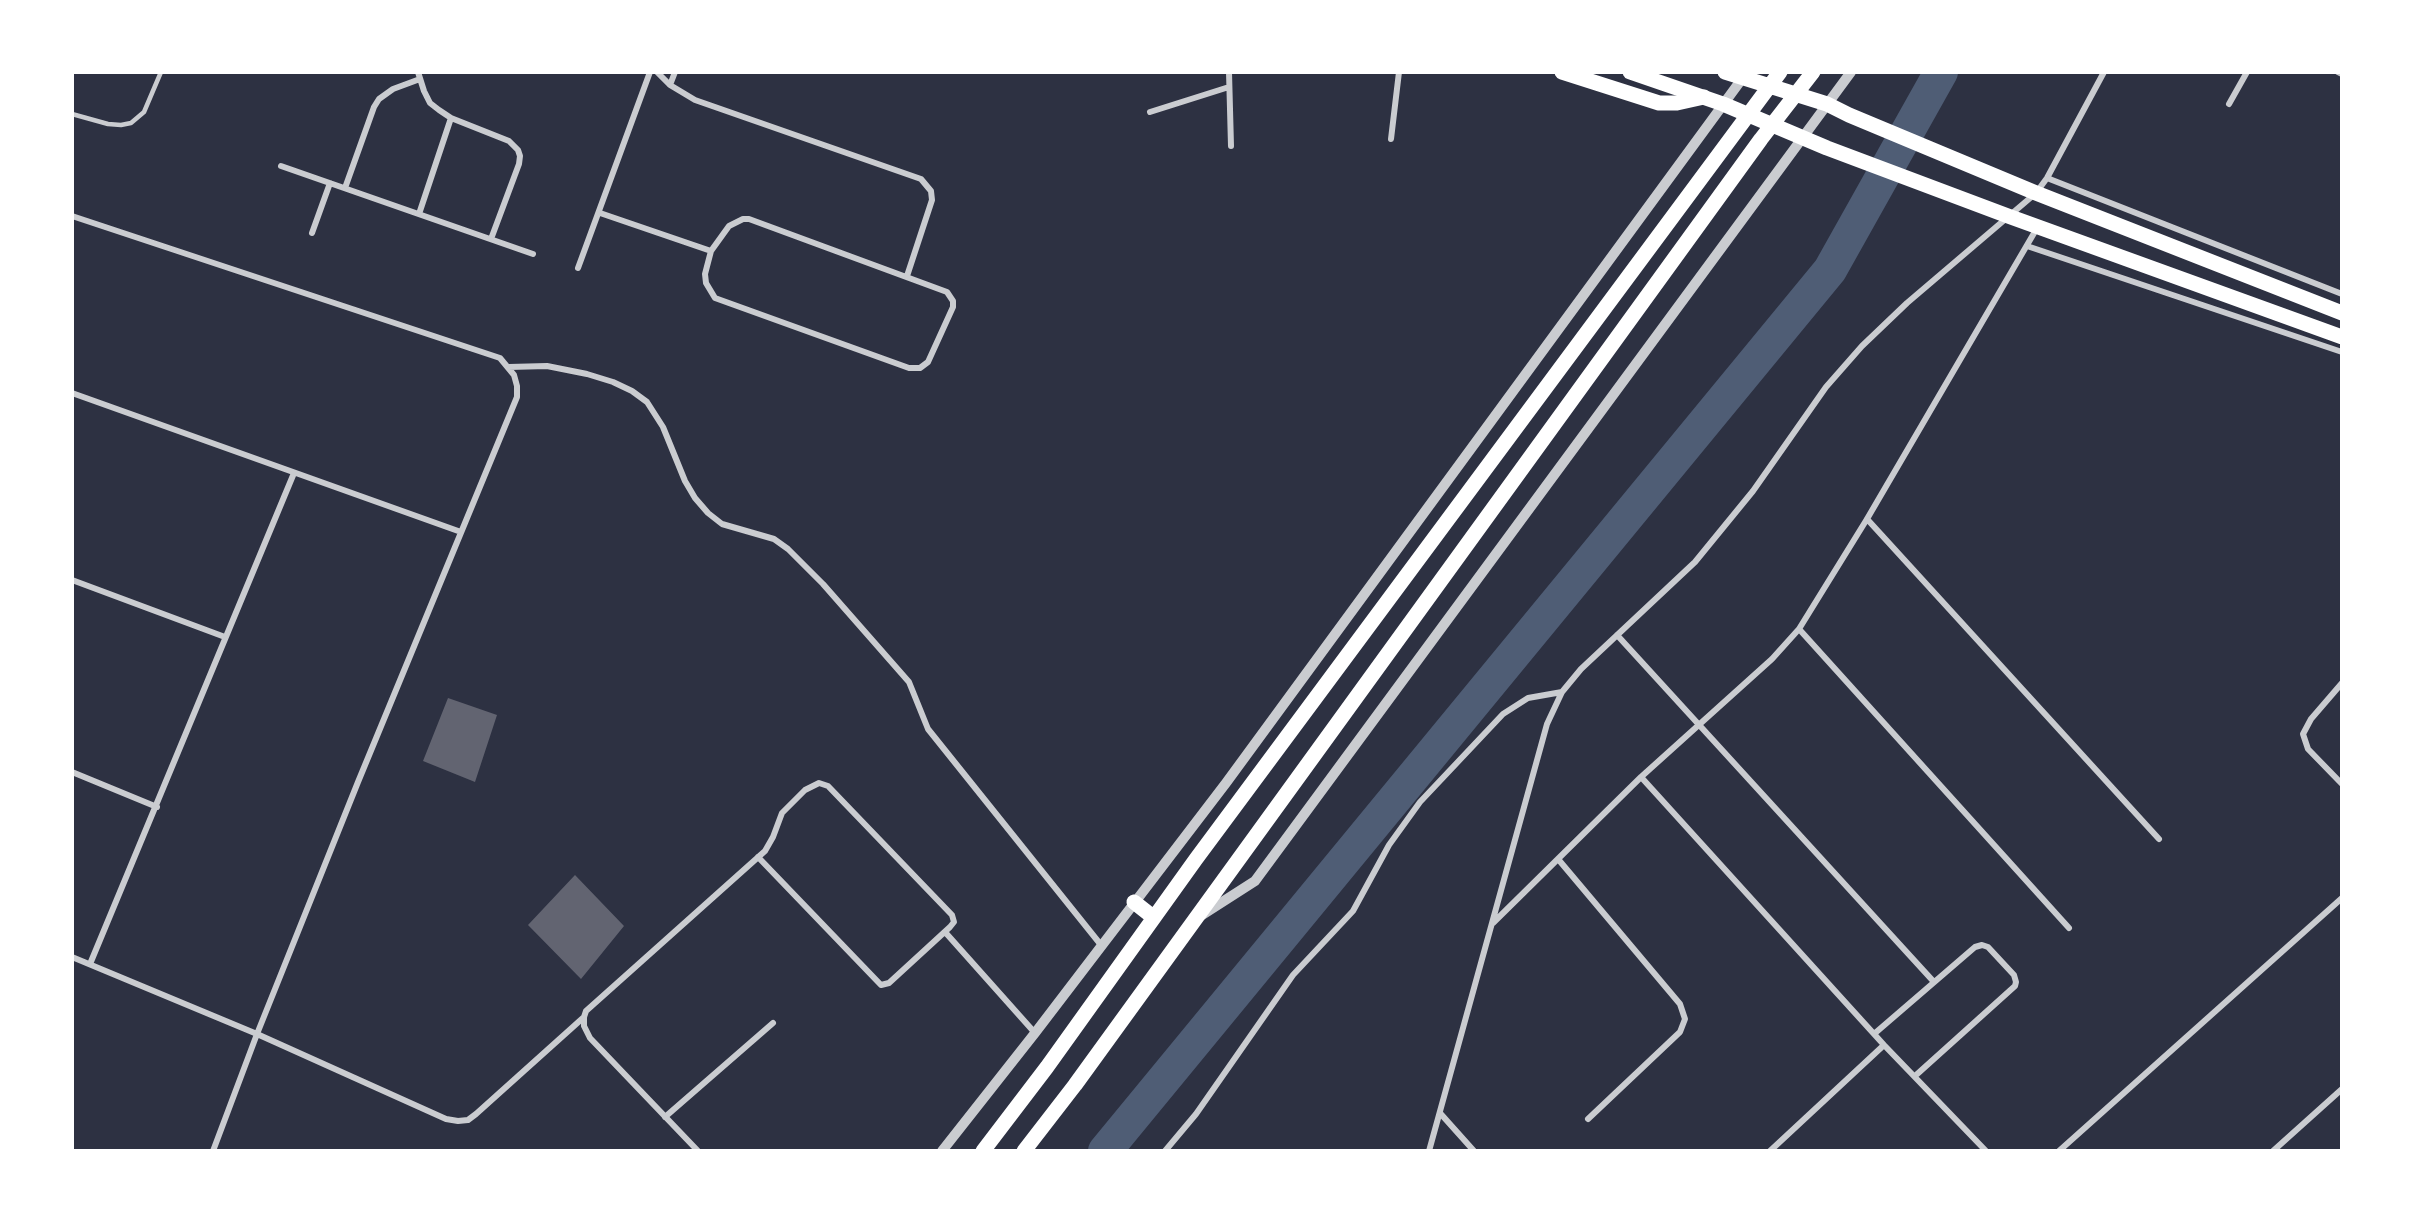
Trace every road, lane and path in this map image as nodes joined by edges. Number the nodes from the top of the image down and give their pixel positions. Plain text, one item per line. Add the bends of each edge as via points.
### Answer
1 (161, 72) edge
2 (650, 72) edge
3 (657, 72) edge
4 (675, 72) edge
5 (1229, 72) edge
6 (1399, 72) edge
7 (1562, 72) edge
8 (1630, 72) edge
9 (1725, 72) edge
10 (1780, 72) edge
11 (1813, 72) edge
12 (1851, 72) edge
13 (2104, 72) edge
14 (2247, 72) edge
15 (1745, 75) edge
16 (419, 76) edge
17 (670, 85) junction
18 (1229, 87) junction
19 (1704, 98) junction
20 (1724, 104) junction
21 (1827, 104) junction
22 (2229, 104) dead end
23 (1150, 112) dead end
24 (72, 114) edge
25 (451, 118) junction
26 (1801, 137) junction
27 (1391, 139) dead end
28 (1231, 146) dead end
29 (281, 166) dead end
30 (2047, 178) junction
31 (330, 183) junction
32 (345, 188) junction
33 (2036, 193) junction
34 (600, 213) junction
35 (419, 214) junction
36 (72, 216) edge
37 (2008, 216) junction
38 (2038, 226) junction
39 (312, 233) dead end
40 (491, 240) junction
41 (2027, 246) junction
42 (711, 251) junction
43 (533, 254) dead end
44 (578, 268) dead end
45 (907, 276) junction
46 (2342, 285) edge
47 (2340, 293) edge
48 (2342, 313) edge
49 (2342, 337) edge
50 (2342, 352) edge
51 (509, 367) junction
52 (72, 393) edge
53 (294, 473) junction
54 (1868, 519) junction
55 (461, 532) junction
56 (72, 580) edge
57 (1799, 629) junction
58 (1617, 635) junction
59 (225, 637) junction
60 (2342, 683) edge
61 (1562, 692) junction
62 (1699, 724) junction
63 (72, 772) edge
64 (1641, 777) junction
65 (2342, 784) edge
66 (157, 807) junction
67 (2159, 839) dead end
68 (758, 857) junction
69 (1558, 859) junction
70 (2342, 898) edge
71 (1134, 902) junction
72 (1153, 917) junction
73 (1194, 920) junction
74 (1493, 923) junction
75 (2069, 928) dead end
76 (945, 932) junction
77 (1101, 945) junction
78 (72, 957) edge
79 (90, 964) junction
80 (1934, 982) junction
81 (584, 1017) junction
82 (773, 1023) dead end
83 (1035, 1033) junction
84 (257, 1034) junction
85 (1874, 1034) junction
86 (1884, 1045) junction
87 (1914, 1076) junction
88 (2342, 1089) edge
89 (1440, 1113) junction
90 (665, 1117) junction
91 (1588, 1119) dead end
92 (696, 1150) edge
93 (213, 1151) edge
94 (942, 1151) edge
95 (983, 1151) edge
96 (1024, 1151) edge
97 (1165, 1151) edge
98 (1429, 1151) edge
99 (1474, 1151) edge
100 (1770, 1151) edge
101 (1986, 1151) edge
102 (2059, 1151) edge
103 (2274, 1151) edge

1 - 24 lane via 144,112 131,123 108,124
2 - 34 street
3 - 17 street
4 - 17 street
5 - 18 street
6 - 27 street
7 - 19 main road via 1659,103
8 - 19 main road
9 - 15 main road
10 - 72 main road
11 - 73 main road
12 - 21 street
13 - 30 street
14 - 22 street
15 - 20 street
15 - 21 main road
16 - 25 street via 430,103
16 - 32 street via 379,99
17 - 45 street via 695,100 921,179 931,191 932,200
18 - 23 street
18 - 28 street
19 - 20 main road
20 - 26 main road
20 - 71 street via 1233,774
21 - 26 street
21 - 33 main road
25 - 35 street
25 - 40 street via 509,141 520,156
26 - 37 main road
26 - 73 street via 1255,880
29 - 31 street
30 - 33 street
30 - 47 street
31 - 32 street
31 - 39 street
32 - 35 street
33 - 37 street
33 - 48 main road
34 - 42 street
34 - 44 street
35 - 40 street
36 - 51 street via 500,358
37 - 38 main road
37 - 58 street via 1862,346 1827,387 1723,529 1695,562
38 - 41 street
38 - 49 main road
40 - 43 street
41 - 50 street
41 - 54 street
42 - 45 street via 729,226 749,219
42 - 45 street via 705,274 715,298 914,369 928,362 953,301 947,292
46 - 47 street
51 - 55 street via 517,397
51 - 77 street via 547,366 587,374 613,382 647,402 663,427 695,498 722,524 774,539 823,584 909,682 928,729
52 - 53 street
53 - 55 street
53 - 59 street
54 - 57 street
54 - 67 street
55 - 84 street
56 - 59 street
57 - 62 street
57 - 75 street
58 - 61 street
58 - 62 street
59 - 66 street
60 - 65 street via 2303,734 2308,749
61 - 74 street via 1547,724
61 - 97 street via 1528,698 1503,714 1420,802 1389,844 1353,911 1293,975 1201,1107
62 - 64 street
62 - 80 street
63 - 66 street
64 - 69 street
64 - 85 street
66 - 79 street
68 - 76 street via 881,985 889,983
68 - 76 street via 773,837 786,807 810,786 824,784 952,915 953,925
68 - 81 street via 586,1011
69 - 74 street
69 - 91 street via 1680,1004 1685,1018 1680,1032
70 - 102 street
71 - 72 main road
71 - 77 street
72 - 95 main road
73 - 96 main road
74 - 89 street
76 - 83 street
77 - 83 street
78 - 79 street
79 - 84 street
80 - 85 street
80 - 87 street via 1982,945 2014,975 2016,982 2012,990
81 - 84 street via 476,1114 458,1121
81 - 90 street via 590,1038
82 - 90 street
83 - 94 street
84 - 93 street
85 - 86 street
86 - 87 street
86 - 100 street
87 - 101 street
88 - 103 street
89 - 98 street
89 - 99 street
90 - 92 street

